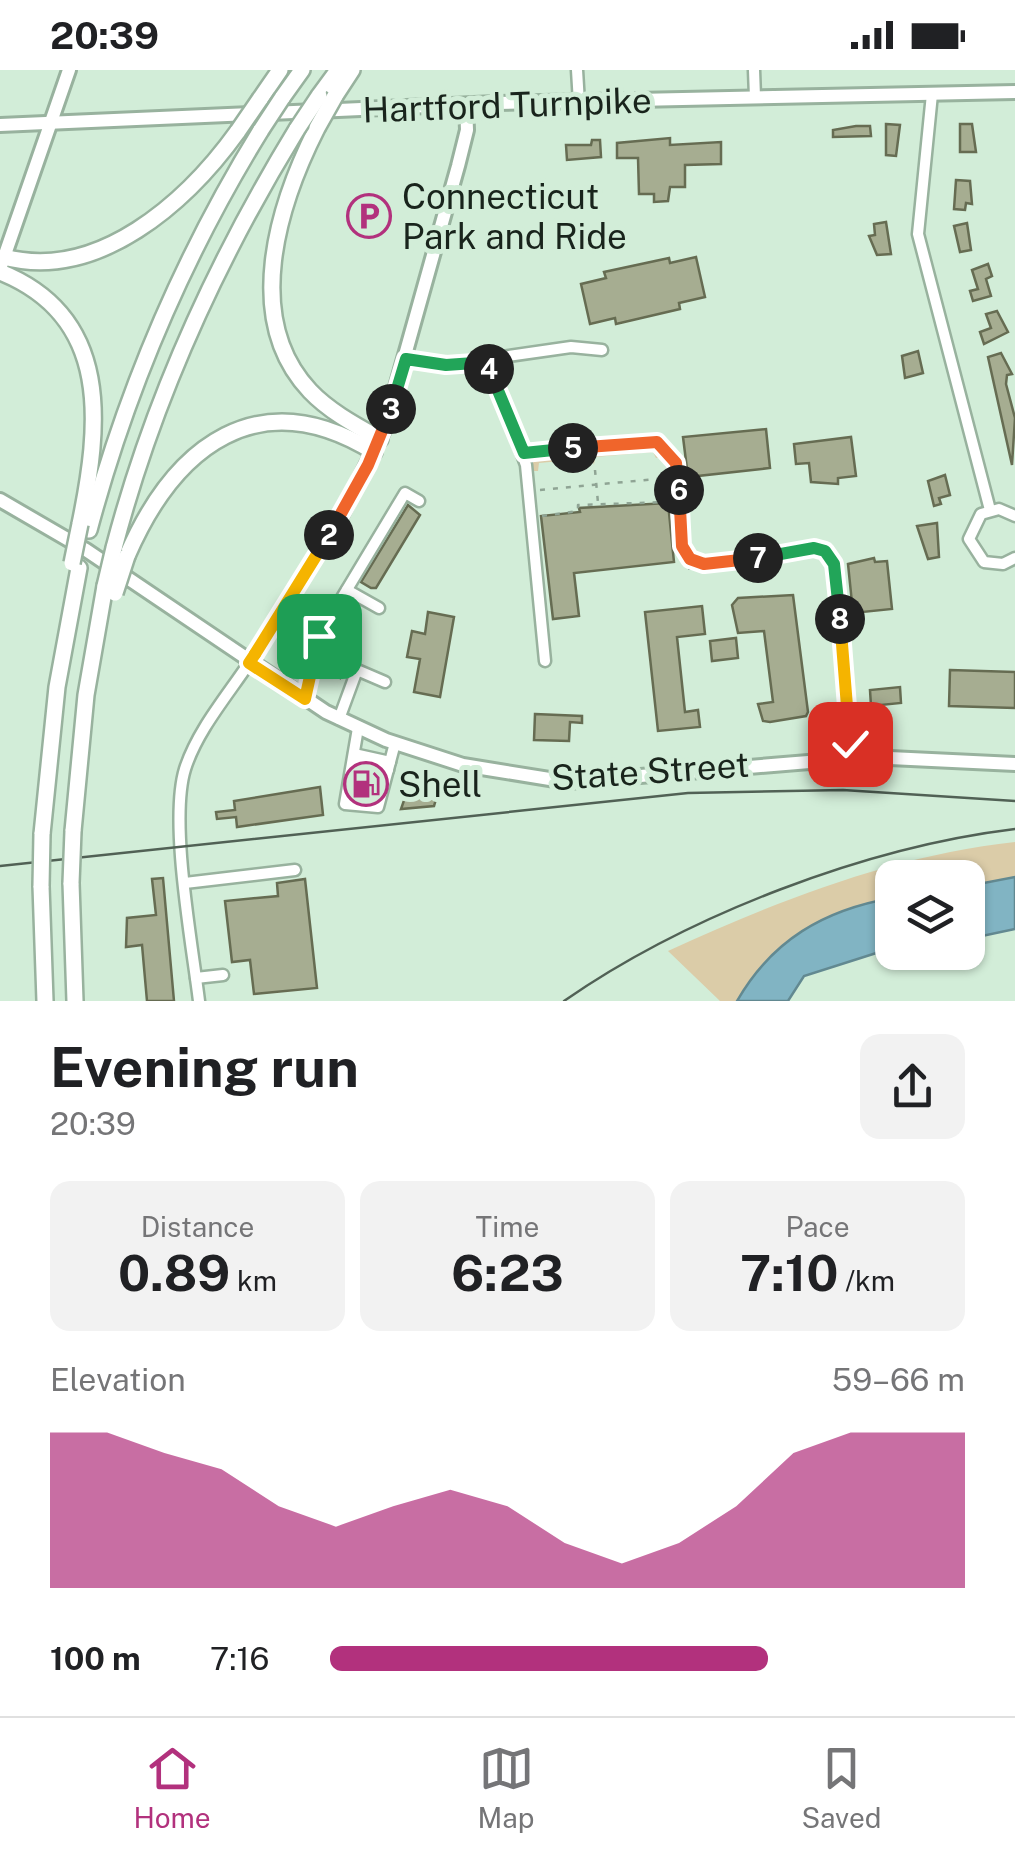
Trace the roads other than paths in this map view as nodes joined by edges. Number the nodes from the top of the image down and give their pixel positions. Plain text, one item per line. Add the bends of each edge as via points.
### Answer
1 (68, 70) edge
2 (280, 70) edge
3 (302, 70) edge
4 (338, 70) edge
5 (352, 70) edge
6 (577, 70) edge
7 (754, 70) edge
8 (1015, 92) edge
9 (932, 94) junction
10 (327, 96) junction
11 (756, 97) junction
12 (578, 102) junction
13 (466, 105) junction
14 (51, 122) junction
15 (0, 125) edge
16 (2, 266) edge
17 (602, 350) dead end
18 (406, 359) junction
19 (488, 362) junction
20 (377, 445) junction
21 (524, 453) junction
22 (0, 500) edge
23 (419, 501) dead end
24 (990, 510) junction
25 (1015, 516) edge
26 (84, 527) junction
27 (121, 552) junction
28 (1015, 558) edge
29 (347, 590) junction
30 (379, 608) dead end
31 (545, 660) dead end
32 (249, 663) junction
33 (385, 682) dead end
34 (305, 699) junction
35 (339, 718) junction
36 (358, 728) junction
37 (394, 744) junction
38 (353, 758) junction
39 (851, 758) junction
40 (1015, 764) edge
41 (382, 779) junction
42 (294, 870) dead end
43 (185, 883) junction
44 (223, 975) dead end
45 (196, 978) junction
46 (45, 1001) edge
47 (75, 1001) edge
48 (198, 1001) edge

1 - 14 main road
2 - 16 highway, bridge via 188,188 125,237 66,259
3 - 26 highway, bridge via 205,228 152,341
4 - 10 highway
5 - 10 highway
6 - 12 street
7 - 11 street
8 - 9 main road, Hartford Turnpike
9 - 11 main road, Hartford Turnpike
9 - 24 street via 918,234
10 - 20 highway, bridge via 279,228 275,320 288,360 308,389
10 - 27 highway, bridge via 297,129 192,326 143,450
11 - 12 main road, Hartford Turnpike
12 - 13 main road, Hartford Turnpike
13 - 14 main road, Hartford Turnpike
13 - 18 main road via 466,135
14 - 15 main road, Hartford Turnpike
14 - 16 main road
16 - 26 highway via 54,308 87,367 96,429
17 - 19 street via 571,347
18 - 19 street
18 - 20 main road
19 - 21 street
20 - 27 highway via 304,422 244,428 206,449 169,485
20 - 32 main road
21 - 31 street
21 - 39 street via 657,442 676,463 682,546 690,559 704,564 825,551 835,569
22 - 32 main road, State Street via 86,550
23 - 29 street via 405,493
24 - 25 street
24 - 28 street via 974,520 971,548 993,565
26 - 46 highway, bridge via 42,834
27 - 47 highway, bridge via 106,623 94,641 73,830
29 - 30 street
29 - 34 street via 319,636
32 - 34 main road, State Street
32 - 43 street via 188,762 181,792
33 - 35 street via 357,670
34 - 35 main road, State Street
35 - 36 main road, State Street
36 - 37 main road, State Street
36 - 38 street
37 - 39 main road, State Street via 485,770 568,782
37 - 41 street
38 - 41 street
38 - 41 street via 355,782 346,804 378,807
39 - 40 main road, State Street
42 - 43 street
43 - 45 street
44 - 45 street
45 - 48 street

